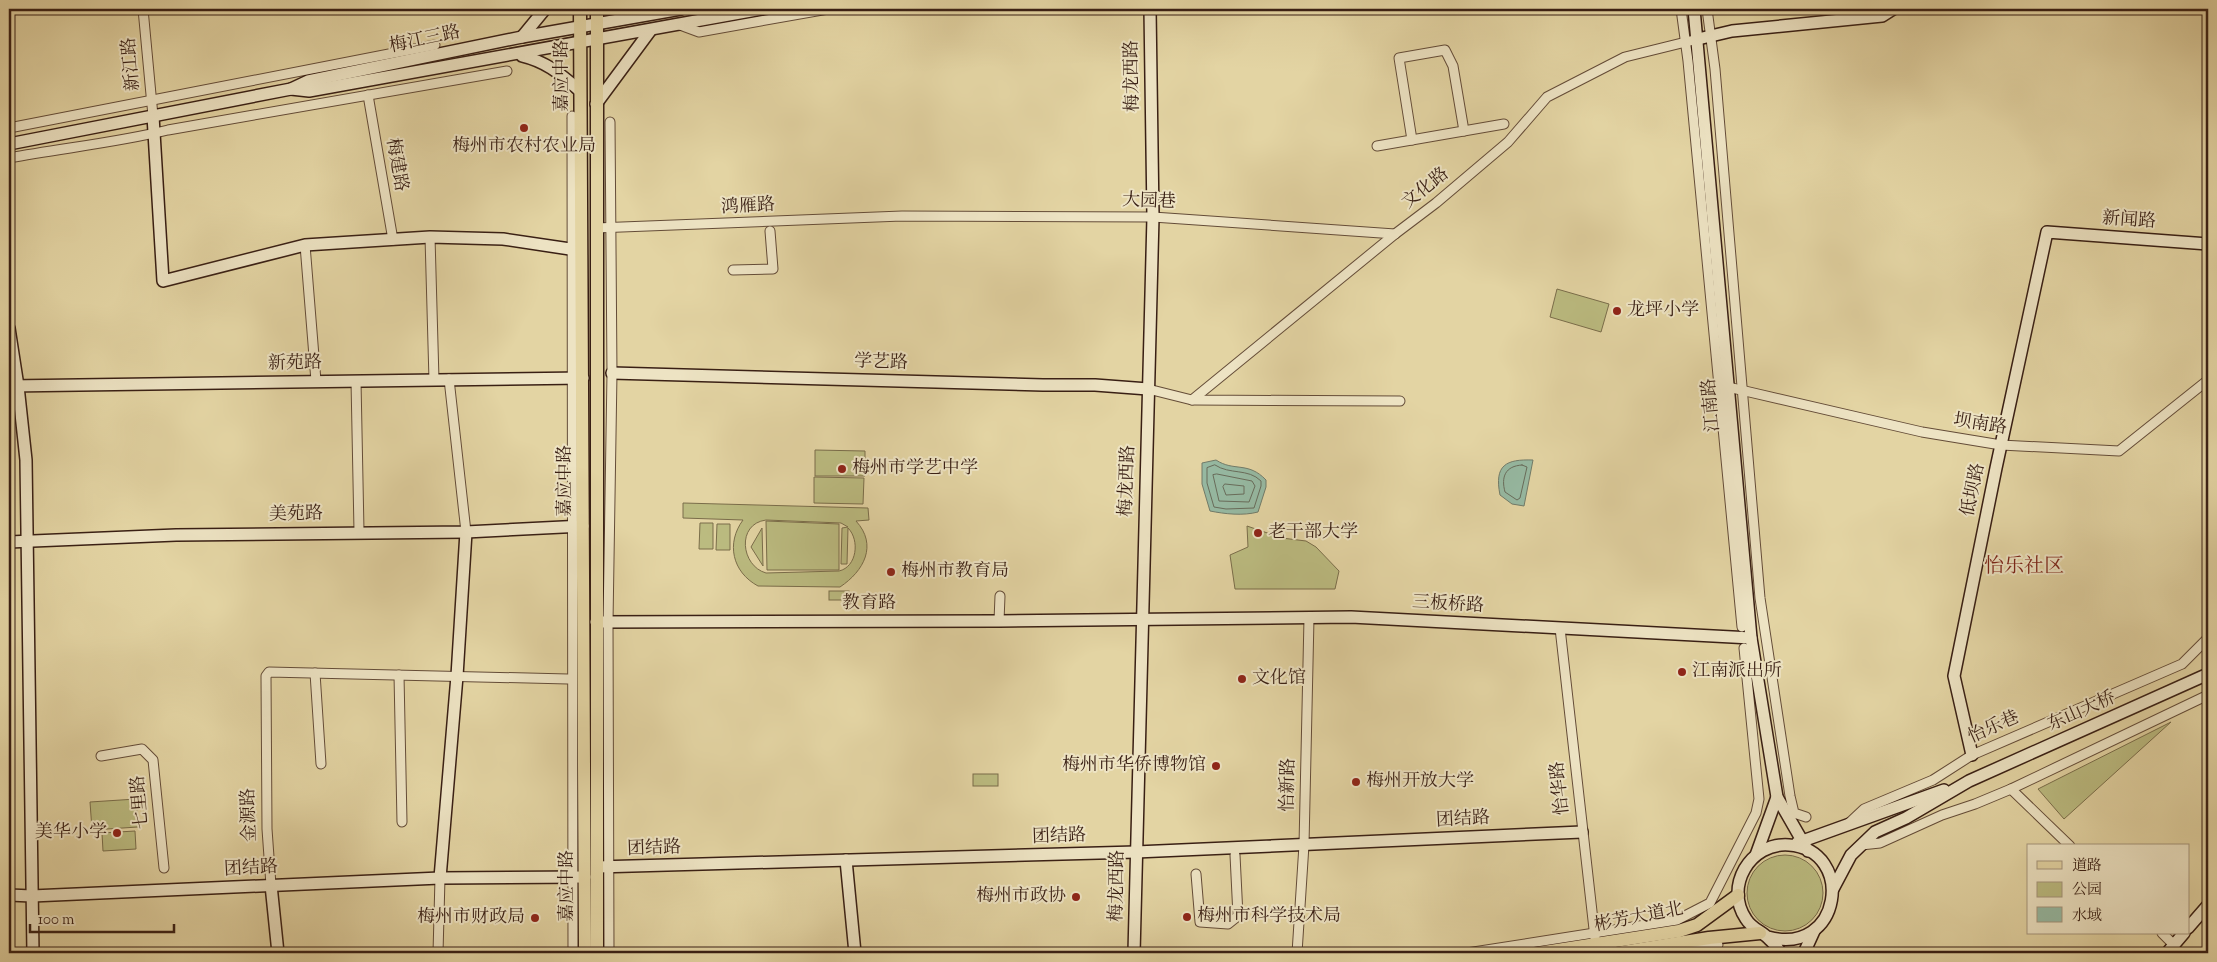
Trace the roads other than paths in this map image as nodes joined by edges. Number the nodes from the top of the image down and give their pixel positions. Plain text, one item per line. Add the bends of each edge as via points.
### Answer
1 (143, 9) edge
2 (545, 9) edge
3 (580, 9) edge
4 (597, 9) edge
5 (635, 9) edge
6 (681, 9) edge
7 (762, 9) edge
8 (828, 9) edge
9 (1150, 9) edge
10 (1681, 9) edge
11 (1694, 9) edge
12 (1707, 9) edge
13 (1893, 9) edge
14 (646, 15) junction
15 (597, 24) junction
16 (680, 25) junction
17 (580, 27) junction
18 (650, 31) junction
19 (1710, 36) junction
20 (522, 37) junction
21 (1698, 38) junction
22 (596, 40) junction
23 (1686, 42) junction
24 (580, 43) junction
25 (435, 45) dead end
26 (515, 55) junction
27 (507, 71) dead end
28 (291, 89) junction
29 (580, 90) junction
30 (368, 95) junction
31 (596, 104) junction
32 (153, 116) junction
33 (572, 116) dead end
34 (610, 122) dead end
35 (1504, 124) dead end
36 (9, 128) edge
37 (1464, 131) junction
38 (1412, 140) junction
39 (9, 144) edge
40 (1377, 146) dead end
41 (9, 158) edge
42 (902, 216) joint
43 (1153, 217) junction
44 (596, 228) junction
45 (611, 228) junction
46 (770, 231) dead end
47 (2047, 232) joint
48 (1395, 234) junction
49 (430, 237) junction
50 (393, 240) junction
51 (2208, 244) edge
52 (305, 245) junction
53 (570, 250) dead end
54 (733, 270) dead end
55 (9, 328) edge
56 (612, 373) junction
57 (578, 378) junction
58 (449, 379) junction
59 (434, 380) junction
60 (2208, 380) edge
61 (316, 381) junction
62 (356, 381) junction
63 (13, 386) edge
64 (1728, 387) junction
65 (1148, 389) junction
66 (1742, 390) junction
67 (1192, 400) junction
68 (1400, 401) dead end
69 (2001, 445) junction
70 (578, 526) junction
71 (359, 532) junction
72 (466, 532) junction
73 (9, 542) edge
74 (27, 542) junction
75 (1000, 596) dead end
76 (1309, 618) junction
77 (1142, 619) junction
78 (1000, 621) junction
79 (602, 622) junction
80 (1742, 627) dead end
81 (1560, 628) junction
82 (1751, 638) junction
83 (2208, 638) edge
84 (1744, 648) dead end
85 (315, 673) junction
86 (2208, 674) edge
87 (399, 675) junction
88 (457, 676) junction
89 (568, 679) dead end
90 (2208, 695) edge
91 (1972, 755) junction
92 (101, 756) dead end
93 (321, 764) dead end
94 (1969, 781) junction
95 (2011, 789) junction
96 (1777, 797) junction
97 (1806, 817) dead end
98 (402, 822) dead end
99 (1848, 824) junction
100 (1582, 832) junction
101 (2068, 844) edge
102 (1304, 845) junction
103 (1861, 845) junction
104 (1805, 846) junction
105 (1136, 852) junction
106 (1235, 855) dead end
107 (1756, 855) junction
108 (846, 860) junction
109 (602, 867) junction
110 (164, 868) dead end
111 (1196, 874) dead end
112 (585, 877) junction
113 (440, 878) junction
114 (271, 885) junction
115 (1833, 890) junction
116 (9, 895) edge
117 (1738, 895) junction
118 (32, 896) junction
119 (2208, 905) edge
120 (2190, 926) edge
121 (1814, 931) junction
122 (2162, 934) edge
123 (2183, 934) edge
124 (1764, 935) junction
125 (1595, 939) junction
126 (1718, 945) dead end
127 (2170, 949) edge
128 (33, 953) edge
129 (278, 953) edge
130 (438, 953) edge
131 (573, 953) edge
132 (585, 953) edge
133 (596, 953) edge
134 (609, 953) edge
135 (855, 953) edge
136 (1134, 953) edge
137 (1297, 953) edge
138 (1468, 953) edge
139 (1538, 953) edge
140 (1617, 953) edge
141 (1670, 953) edge
142 (1781, 953) edge
143 (1804, 953) edge

1 - 32 street, 新江路
2 - 20 street
3 - 17 main road, 嘉应中路
4 - 15 main road, 嘉应中路
5 - 14 street
6 - 14 street, 梅江三路
7 - 16 street, 梅江三路
8 - 16 street via 699,32
9 - 43 street, 梅龙西路
10 - 23 street
11 - 21 street, 江南路
12 - 19 street
13 - 19 street via 1882,16
14 - 15 street, 梅江三路
15 - 17 street, 梅江三路
15 - 22 main road, 嘉应中路
16 - 18 street, 梅江三路
17 - 20 street, 梅江三路
17 - 24 main road, 嘉应中路
18 - 22 street, 梅江三路
18 - 31 street
19 - 21 street
19 - 66 street
20 - 28 street, 梅江三路 via 308,81
21 - 23 street, 文化路
21 - 64 street, 江南路
22 - 24 street, 梅江三路
22 - 31 main road, 嘉应中路
23 - 48 street, 文化路 via 1625,57 1548,97 1508,142
23 - 80 street
24 - 26 street, 梅江三路
24 - 29 main road, 嘉应中路
25 - 36 street
26 - 28 street, 梅江三路 via 309,91
26 - 29 street via 540,60
27 - 30 street
28 - 32 street, 梅江三路
29 - 57 main road, 嘉应中路
30 - 41 street via 128,140
30 - 50 street, 梅建路
31 - 44 main road, 嘉应中路
32 - 39 street, 梅江三路
32 - 52 street via 163,281
33 - 57 street
34 - 45 street
35 - 37 street
37 - 38 street
37 - 38 street via 1452,66 1445,50 1400,58
38 - 40 street
42 - 43 street, 大园巷
42 - 45 street, 鸿雁路
43 - 48 street, 大园巷
43 - 65 street, 梅龙西路
44 - 45 street, 鸿雁路
44 - 79 main road, 嘉应中路
45 - 56 street
46 - 54 street via 773,269
47 - 51 street, 新闻路
47 - 69 street, 低坝路
48 - 67 street, 文化路
49 - 50 street
49 - 53 street via 503,239
49 - 59 street
50 - 52 street
52 - 61 street
55 - 63 street
56 - 65 street, 学艺路
56 - 79 street
57 - 58 street, 新苑路
57 - 70 main road, 嘉应中路
58 - 59 street, 新苑路
58 - 72 street
59 - 62 street, 新苑路
60 - 69 street, 坝南路 via 2119,451
61 - 62 street, 新苑路
61 - 63 street, 新苑路
62 - 71 street
63 - 74 street via 26,460
64 - 66 street, 坝南路
64 - 82 street, 江南路
65 - 67 street
65 - 77 street, 梅龙西路
66 - 69 street, 坝南路 via 1922,432
66 - 97 street via 1760,598 1790,796 1794,813
67 - 68 street
69 - 91 street, 低坝路 via 1954,676
70 - 72 street, 美苑路
70 - 112 main road, 嘉应中路
70 - 131 street
71 - 72 street, 美苑路
71 - 74 street, 美苑路 via 176,535
72 - 88 street
73 - 74 street, 美苑路
74 - 118 street
75 - 78 street
76 - 77 street, 三板桥路
76 - 81 street, 三板桥路 via 1351,617
76 - 102 street, 怡新路
77 - 78 street, 教育路
77 - 105 street, 梅龙西路
78 - 79 street, 教育路
79 - 109 main road, 嘉应中路
81 - 82 street, 三板桥路
81 - 100 street, 怡华路
82 - 96 street, 江南路
83 - 91 street, 怡乐巷 via 2182,664
84 - 125 street via 1759,799 1756,812 1710,903 1677,920
85 - 87 street
85 - 93 street
85 - 114 street, 金源路 via 269,672 266,676
86 - 94 street, 东山大桥
87 - 88 street
87 - 98 street
88 - 89 street
88 - 113 street
90 - 95 street
91 - 99 street, 怡乐巷 via 1933,780 1864,809
92 - 110 street, 七里路 via 142,749 153,760
94 - 99 street
94 - 103 street via 1875,832
95 - 101 street
95 - 103 street via 1880,843
96 - 104 street, 江南路
96 - 107 street, 江南路
99 - 104 street
100 - 102 street, 团结路
100 - 125 street, 怡华路
102 - 105 street, 团结路
102 - 137 street, 怡新路
103 - 115 street via 1851,855
104 - 107 street via 1772,846
104 - 115 street via 1823,863
105 - 108 street, 团结路
105 - 136 street, 梅龙西路
106 - 111 street via 1238,916 1228,924 1200,922
107 - 117 street via 1744,869
108 - 109 street, 团结路
108 - 135 street
109 - 133 main road, 嘉应中路
109 - 134 street
112 - 113 street, 团结路
112 - 132 main road, 嘉应中路
113 - 114 street, 团结路
113 - 130 street
114 - 118 street, 团结路
114 - 129 street, 金源路
115 - 121 street via 1826,917
116 - 118 street, 团结路
117 - 124 street via 1747,921
117 - 125 main road, 彬芳大道北 via 1697,925 1679,931
118 - 128 street
119 - 120 street
121 - 124 street via 1787,941
121 - 143 street
122 - 127 street
123 - 127 street
124 - 140 main road, 彬芳大道北 via 1709,938
124 - 142 street
125 - 138 street
125 - 139 main road, 彬芳大道北
126 - 141 street

